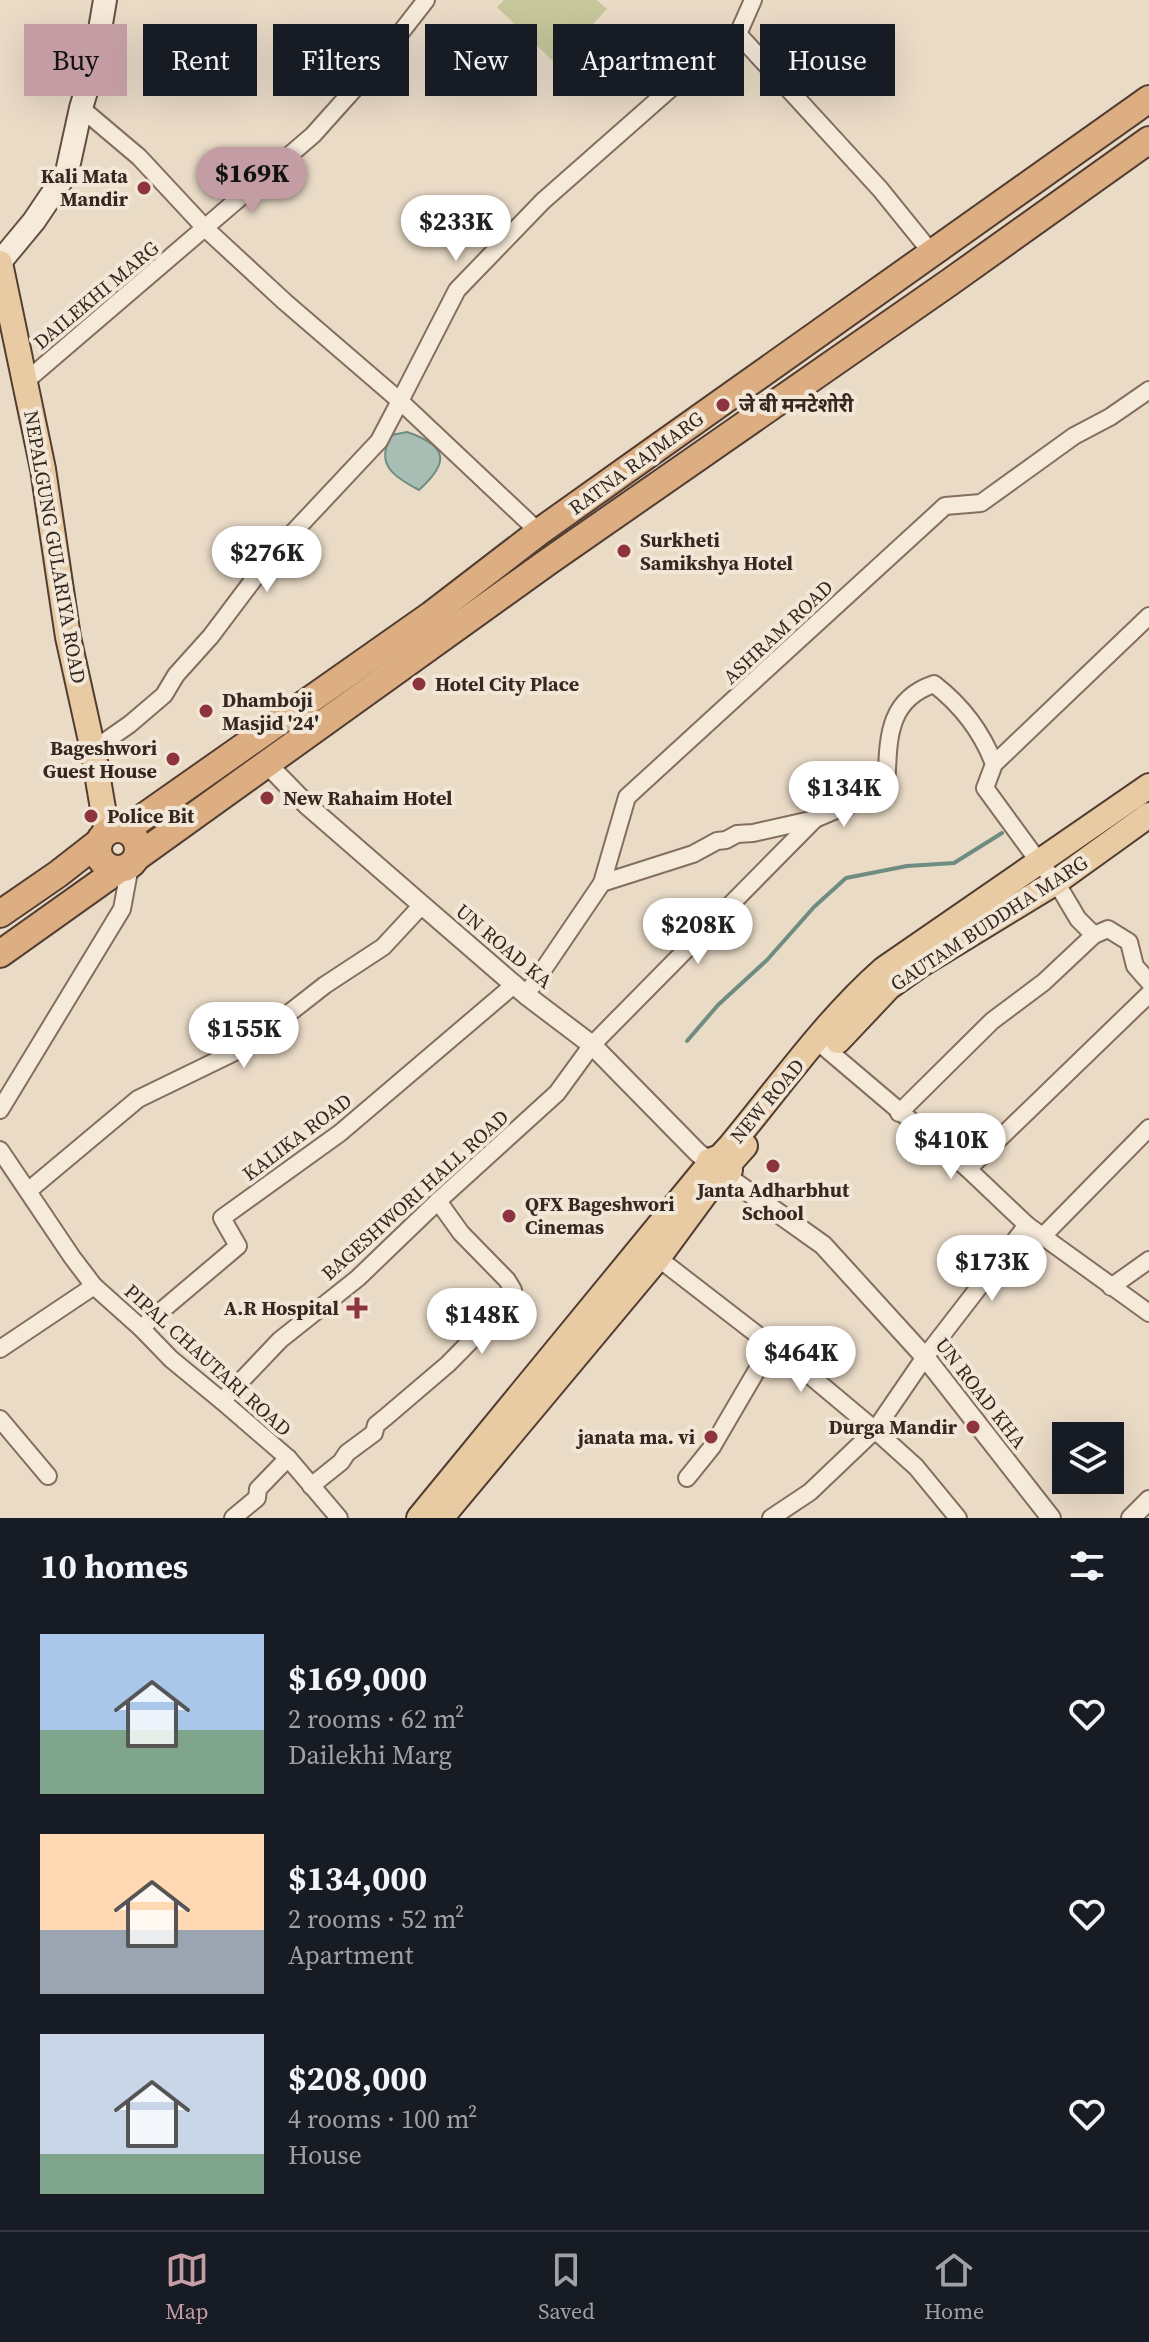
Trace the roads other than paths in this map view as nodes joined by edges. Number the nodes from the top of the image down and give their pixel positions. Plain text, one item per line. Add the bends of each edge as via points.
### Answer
1 (105, 0) edge
2 (426, 0) edge
3 (753, 0) edge
4 (742, 24) edge
5 (744, 41) edge
6 (662, 96) edge
7 (1149, 99) edge
8 (81, 108) junction
9 (1149, 140) edge
10 (206, 229) junction
11 (931, 252) junction
12 (0, 264) edge
13 (26, 381) junction
14 (1149, 390) edge
15 (400, 401) junction
16 (539, 532) junction
17 (1149, 616) edge
18 (252, 742) junction
19 (93, 750) junction
20 (994, 764) junction
21 (268, 765) junction
22 (1149, 786) edge
23 (1149, 815) edge
24 (815, 819) junction
25 (110, 835) junction
26 (1039, 862) junction
27 (128, 864) junction
28 (1056, 882) junction
29 (602, 883) junction
30 (422, 905) junction
31 (0, 914) edge
32 (1094, 935) junction
33 (0, 954) edge
34 (1149, 982) edge
35 (520, 990) junction
36 (1149, 994) edge
37 (592, 1045) junction
38 (822, 1046) junction
39 (0, 1110) edge
40 (899, 1113) junction
41 (1149, 1128) edge
42 (0, 1150) edge
43 (718, 1168) junction
44 (968, 1169) junction
45 (28, 1191) junction
46 (438, 1201) junction
47 (1027, 1225) junction
48 (1043, 1236) junction
49 (658, 1258) junction
50 (1149, 1260) edge
51 (94, 1286) junction
52 (1111, 1287) junction
53 (1149, 1313) edge
54 (141, 1328) junction
55 (771, 1346) junction
56 (0, 1349) edge
57 (925, 1357) junction
58 (222, 1401) junction
59 (0, 1419) edge
60 (875, 1430) junction
61 (288, 1458) junction
62 (48, 1476) dead end
63 (687, 1478) dead end
64 (311, 1486) junction
65 (1149, 1500) edge
66 (233, 1518) edge
67 (339, 1518) edge
68 (419, 1518) edge
69 (441, 1518) edge
70 (771, 1518) edge
71 (958, 1518) edge
72 (1051, 1518) edge
73 (1131, 1518) edge

1 - 8 main road
2 - 10 street, DAILEKHI MARG via 313,135
3 - 4 street
5 - 11 street
6 - 15 street via 543,201 457,290
7 - 11 highway, RATNA RAJMARG
8 - 10 street via 139,157
8 - 12 main road via 67,172
9 - 21 highway, RATNA RAJMARG
10 - 13 street, DAILEKHI MARG
10 - 15 street
11 - 16 highway, RATNA RAJMARG
12 - 13 main road, NEPALGUNG GULARIYA ROAD
13 - 19 main road, NEPALGUNG GULARIYA ROAD via 68,637
14 - 29 street, ASHRAM ROAD via 981,503 945,506 627,797
15 - 16 street
15 - 19 street via 379,441 272,555 164,695
16 - 18 highway, RATNA RAJMARG
17 - 20 street
18 - 21 main road
18 - 25 highway, RATNA RAJMARG
19 - 25 main road, NEPALGUNG GULARIYA ROAD
20 - 24 street via 969,718 934,684 920,689 898,710 889,737 883,795
20 - 26 street via 985,788
21 - 27 highway, RATNA RAJMARG
21 - 30 street, UN ROAD KA
22 - 26 main road, NEW ROAD
23 - 28 main road, GAUTAM BUDDHA MARG
24 - 29 street via 737,834
24 - 37 street, BAGESHWORI HALL ROAD
25 - 27 highway via 135,838 138,844
25 - 27 highway via 101,861 112,869
25 - 31 highway, RATNA RAJMARG
26 - 28 street
26 - 38 main road, NEW ROAD via 884,969
27 - 33 highway, RATNA RAJMARG
27 - 39 street via 122,909
28 - 32 street
28 - 38 main road, GAUTAM BUDDHA MARG via 920,965
29 - 35 street, ASHRAM ROAD
30 - 35 street, UN ROAD KA
30 - 45 street via 383,947 247,1046 138,1099
32 - 34 street via 1108,929 1129,942 1135,966
32 - 40 street via 992,1021
35 - 37 street, UN ROAD KA
35 - 54 street, KALIKA ROAD via 340,1133 222,1218 238,1246
36 - 44 street
37 - 43 street, UN ROAD KA
37 - 46 street, BAGESHWORI HALL ROAD via 557,1093
38 - 40 street
38 - 43 main road, GAUTAM BUDDHA MARG
40 - 44 street
41 - 48 street
42 - 45 street, PIPAL CHAUTARI ROAD
43 - 49 main road, GAUTAM BUDDHA MARG
43 - 57 street, UN ROAD KHA via 823,1245
43 - 68 main road
44 - 47 street
45 - 51 street, PIPAL CHAUTARI ROAD
46 - 58 street, BAGESHWORI HALL ROAD via 358,1278 280,1340
46 - 64 street via 507,1280 513,1298 448,1364 376,1425 374,1433
47 - 48 street
47 - 57 street
48 - 52 street
49 - 55 street
49 - 69 main road, GAUTAM BUDDHA MARG
50 - 52 street
51 - 54 street, PIPAL CHAUTARI ROAD
51 - 56 street
52 - 53 street
54 - 58 street, PIPAL CHAUTARI ROAD
55 - 60 street
55 - 63 street via 712,1447
57 - 60 street
57 - 72 street, UN ROAD KHA
58 - 61 street, PIPAL CHAUTARI ROAD
59 - 62 street
60 - 70 street via 810,1492
60 - 71 street via 916,1467
61 - 64 street, PIPAL CHAUTARI ROAD
61 - 66 street via 258,1489 257,1498
64 - 67 street, PIPAL CHAUTARI ROAD
65 - 73 street

